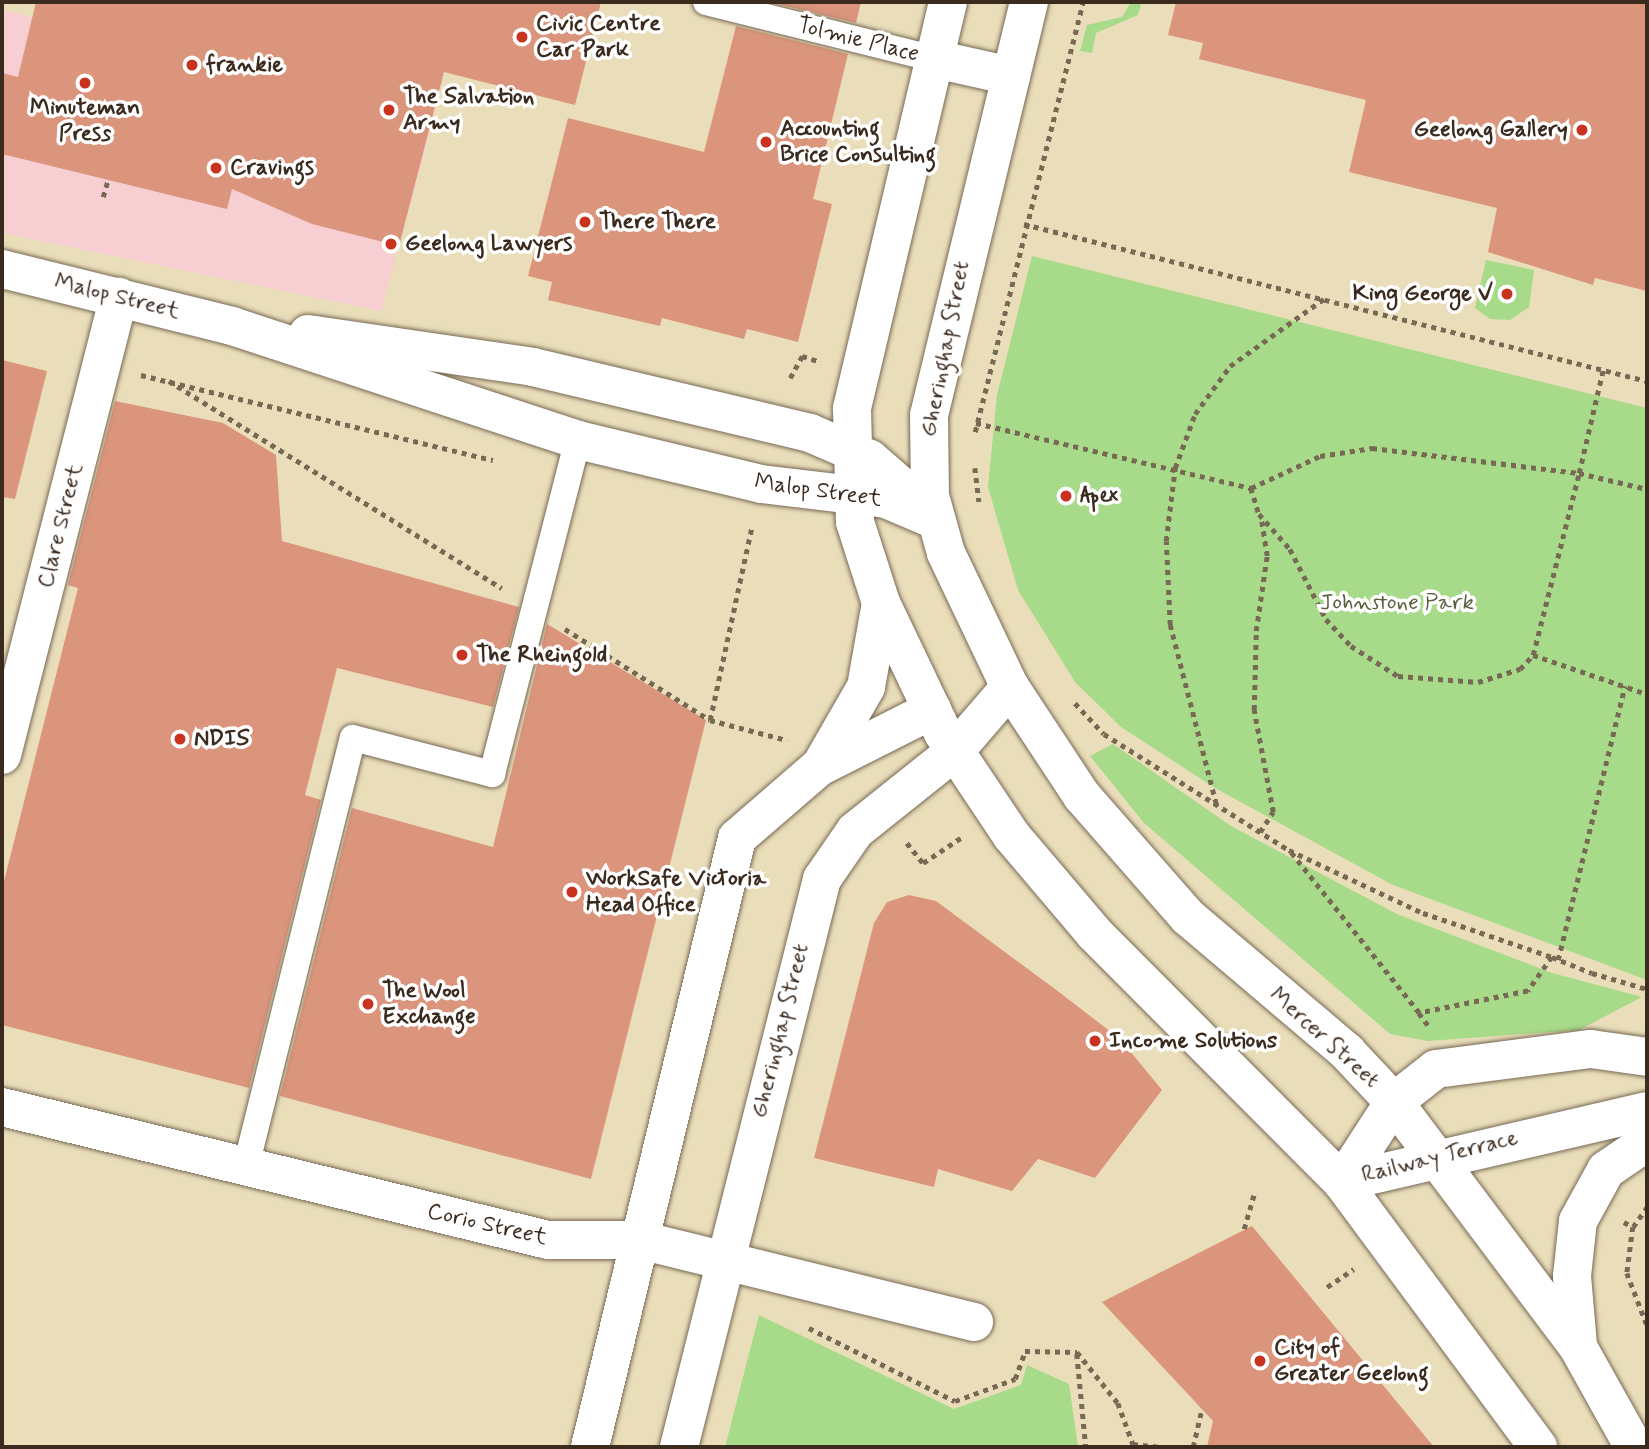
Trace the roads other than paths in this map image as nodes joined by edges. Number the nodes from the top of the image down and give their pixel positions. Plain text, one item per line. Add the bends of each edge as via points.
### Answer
1 (706, 2) edge
2 (948, 2) edge
3 (1029, 2) edge
4 (935, 59) junction
5 (1011, 76) junction
6 (2, 268) edge
7 (119, 297) junction
8 (232, 326) junction
9 (578, 440) junction
10 (850, 449) junction
11 (852, 492) junction
12 (933, 519) junction
13 (881, 603) junction
14 (1010, 687) junction
15 (932, 710) junction
16 (954, 752) junction
17 (2, 755) edge
18 (819, 767) junction
19 (1647, 1057) edge
20 (1394, 1102) junction
21 (2, 1107) edge
22 (1647, 1111) edge
23 (1647, 1142) edge
24 (1439, 1158) junction
25 (246, 1166) junction
26 (1342, 1182) junction
27 (640, 1240) junction
28 (724, 1260) junction
29 (974, 1322) dead end
30 (1578, 1347) junction
31 (590, 1447) edge
32 (679, 1447) edge
33 (1538, 1447) edge
34 (1634, 1447) edge

1 - 4 lane, Tolmie Place
2 - 4 street
3 - 5 street, Gheringhap Street
4 - 5 street, Tolmie Place
4 - 10 street via 858,372
5 - 12 street, Gheringhap Street via 933,391 926,446
6 - 7 street, Malop Street
7 - 8 street, Malop Street
7 - 17 street, Clare Street
8 - 9 street, Malop Street
8 - 10 street, Malop Street via 533,368 810,433
9 - 11 street, Malop Street via 761,484
9 - 25 lane via 492,774 353,738
10 - 11 street
10 - 12 street, Malop Street via 897,479
11 - 12 street, Malop Street
11 - 13 street via 863,556
12 - 14 street, Gheringhap Street
13 - 15 street
13 - 18 street via 866,687
14 - 15 street
14 - 16 street, Gheringhap Street
14 - 20 street, Mercer Street via 1082,796 1164,893 1347,1052
15 - 16 street
15 - 18 street
16 - 26 street via 995,815 1094,933
16 - 28 street, Gheringhap Street via 855,831 822,879
18 - 27 street via 749,824 731,850
19 - 20 street, Railway Terrace via 1591,1049 1457,1062 1426,1074
20 - 24 street, Mercer Street
20 - 26 street, Railway Terrace
21 - 25 street, Corio Street
22 - 24 street, Railway Terrace
23 - 30 street via 1606,1170 1578,1222 1572,1276
24 - 26 street, Railway Terrace
24 - 30 street, Mercer Street
25 - 27 street, Corio Street via 548,1240
26 - 33 street
27 - 28 street, Corio Street
27 - 31 street
28 - 29 street, Corio Street
28 - 32 street, Gheringhap Street
30 - 34 street, Mercer Street

